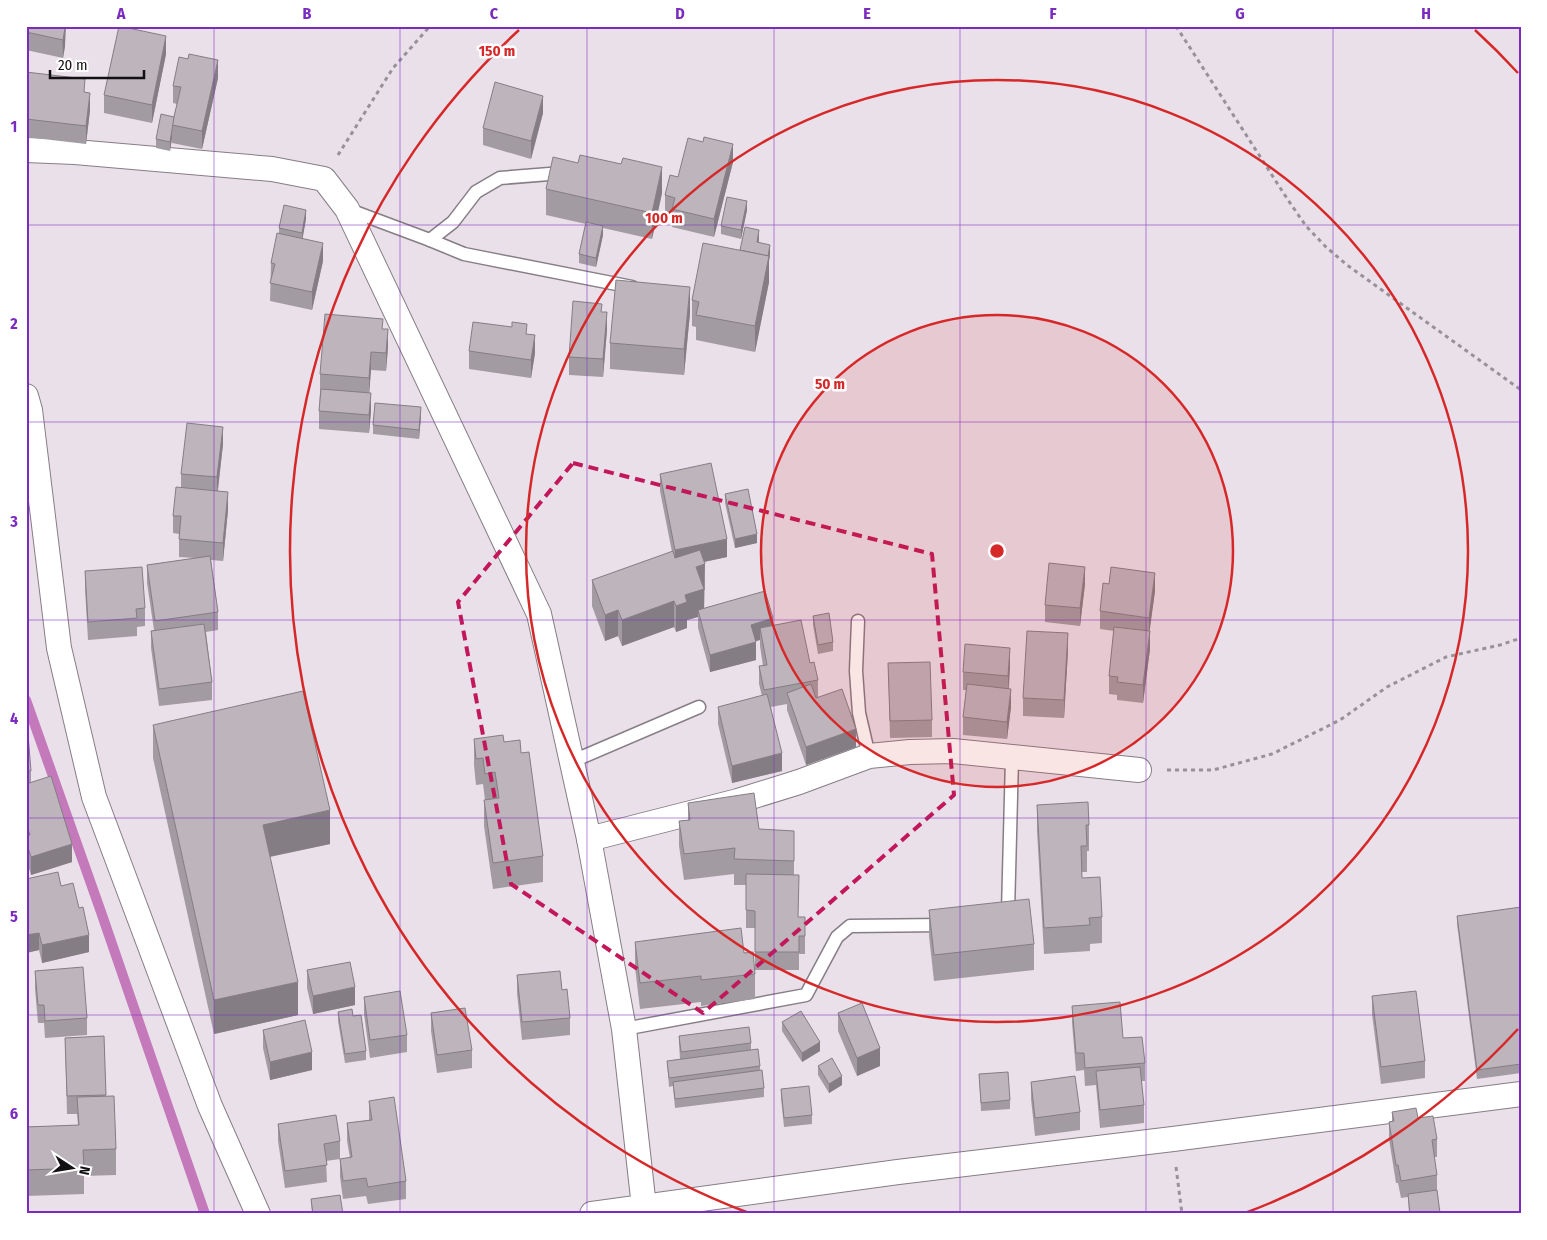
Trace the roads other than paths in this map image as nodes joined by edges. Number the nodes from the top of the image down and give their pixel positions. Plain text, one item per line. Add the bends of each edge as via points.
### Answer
1 (26, 150) edge
2 (562, 173) edge
3 (347, 209) junction
4 (430, 240) junction
5 (644, 290) edge
6 (26, 396) edge
7 (32, 486) edge
8 (858, 621) dead end
9 (699, 707) dead end
10 (869, 756) junction
11 (1012, 758) junction
12 (573, 761) junction
13 (1138, 770) road end
14 (589, 839) junction
15 (990, 919) edge
16 (954, 924) edge
17 (624, 1029) junction
18 (1521, 1094) edge
19 (644, 1208) junction
20 (258, 1214) edge
21 (592, 1214) edge

1 - 3 street via 272,169 324,179
2 - 4 lane via 500,178 476,192 454,222
3 - 4 lane
3 - 12 street via 539,614
4 - 5 lane via 464,254
6 - 7 street via 30,410
7 - 20 street via 59,648 94,796 210,1106
8 - 10 lane via 856,671 859,713
9 - 12 lane
10 - 11 street via 953,751
10 - 14 street via 738,801
11 - 13 street
11 - 15 lane via 1008,912
12 - 14 street
14 - 17 street
16 - 17 lane via 850,926 837,937 806,995
17 - 19 street
18 - 19 street via 898,1172
19 - 21 street

